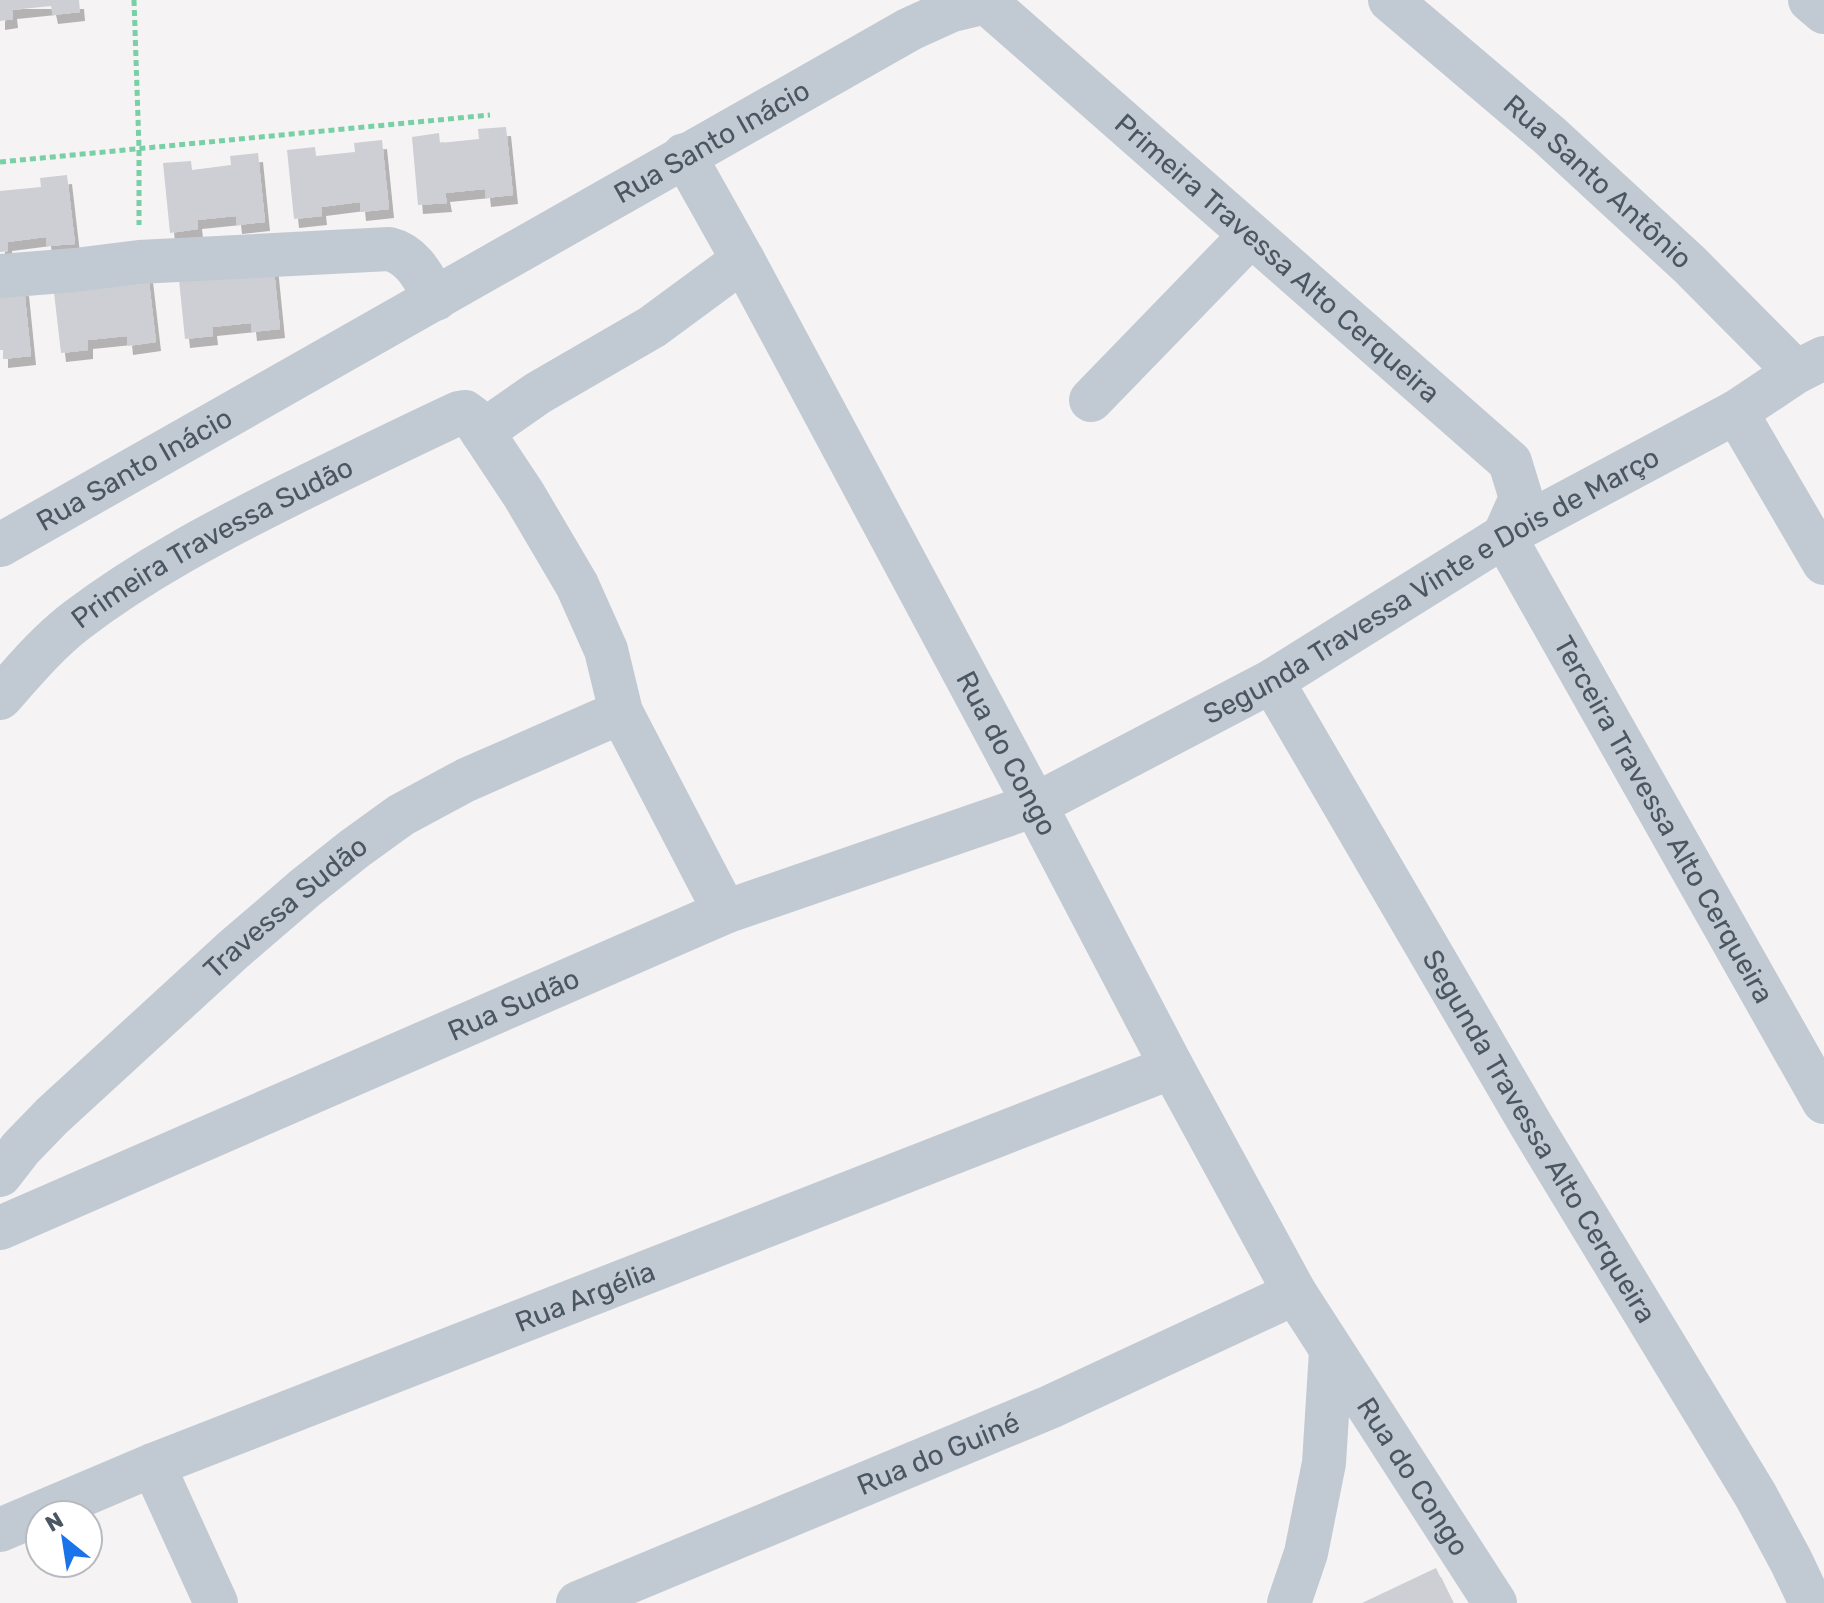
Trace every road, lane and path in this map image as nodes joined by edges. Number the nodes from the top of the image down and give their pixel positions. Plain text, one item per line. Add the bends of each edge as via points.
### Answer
1 (134, 0) edge
2 (1390, 0) edge
3 (1810, 0) edge
4 (990, 1) edge
5 (1824, 12) edge
6 (490, 115) dead end
7 (139, 148) junction
8 (684, 155) junction
9 (0, 162) edge
10 (1251, 235) junction
11 (743, 260) junction
12 (139, 262) junction
13 (0, 276) edge
14 (436, 299) junction
15 (1810, 365) edge
16 (1091, 400) dead end
17 (1736, 412) junction
18 (465, 425) junction
19 (1504, 536) junction
20 (0, 545) edge
21 (1824, 563) edge
22 (1272, 681) junction
23 (0, 698) edge
24 (621, 712) junction
25 (1035, 805) junction
26 (725, 912) junction
27 (1172, 1067) junction
28 (1824, 1102) edge
29 (0, 1175) edge
30 (0, 1228) edge
31 (1295, 1293) junction
32 (1331, 1351) junction
33 (153, 1465) junction
34 (0, 1530) edge
35 (1806, 1595) edge
36 (216, 1603) edge
37 (578, 1603) edge
38 (1289, 1603) edge
39 (1495, 1603) edge

1 - 7 path
2 - 15 street, Rua Santo Antônio
3 - 5 street
4 - 8 street, Rua Santo Inácio via 952,10 910,29
4 - 10 street, Primeira Travessa Alto Cerqueira
6 - 7 path
7 - 9 path
7 - 12 path
8 - 11 street, Rua do Congo
8 - 14 street, Rua Santo Inácio
10 - 16 street
10 - 19 street, Primeira Travessa Alto Cerqueira via 1510,462 1521,498
11 - 18 street, Primeira Travessa Sudão via 652,327 538,393
11 - 25 street, Rua do Congo
12 - 13 street
12 - 14 street via 389,249 412,262
14 - 20 street, Rua Santo Inácio
15 - 17 street, Segunda Travessa Vinte e Dois de Março
17 - 19 street, Segunda Travessa Vinte e Dois de Março
17 - 21 street
18 - 23 street, Primeira Travessa Sudão via 395,442 207,536 66,629
18 - 24 street via 524,495 577,585 606,650
19 - 22 street, Segunda Travessa Vinte e Dois de Março
19 - 28 street, Terceira Travessa Alto Cerqueira
22 - 25 street, Segunda Travessa Vinte e Dois de Março
22 - 35 street, Segunda Travessa Alto Cerqueira via 1531,1125 1756,1496
24 - 26 street
24 - 29 street, Travessa Sudão via 466,780 401,815 354,849 233,950 63,1106
25 - 26 street, Rua Sudão
25 - 27 street, Rua do Congo
26 - 30 street, Rua Sudão
27 - 31 street, Rua do Congo
27 - 33 street, Rua Argélia
31 - 32 street, Rua do Congo
31 - 37 street, Rua do Guiné via 1050,1407
32 - 38 street, Rua do Congo via 1324,1463 1306,1553
32 - 39 street, Rua do Congo
33 - 34 street, Rua Argélia
33 - 36 street

